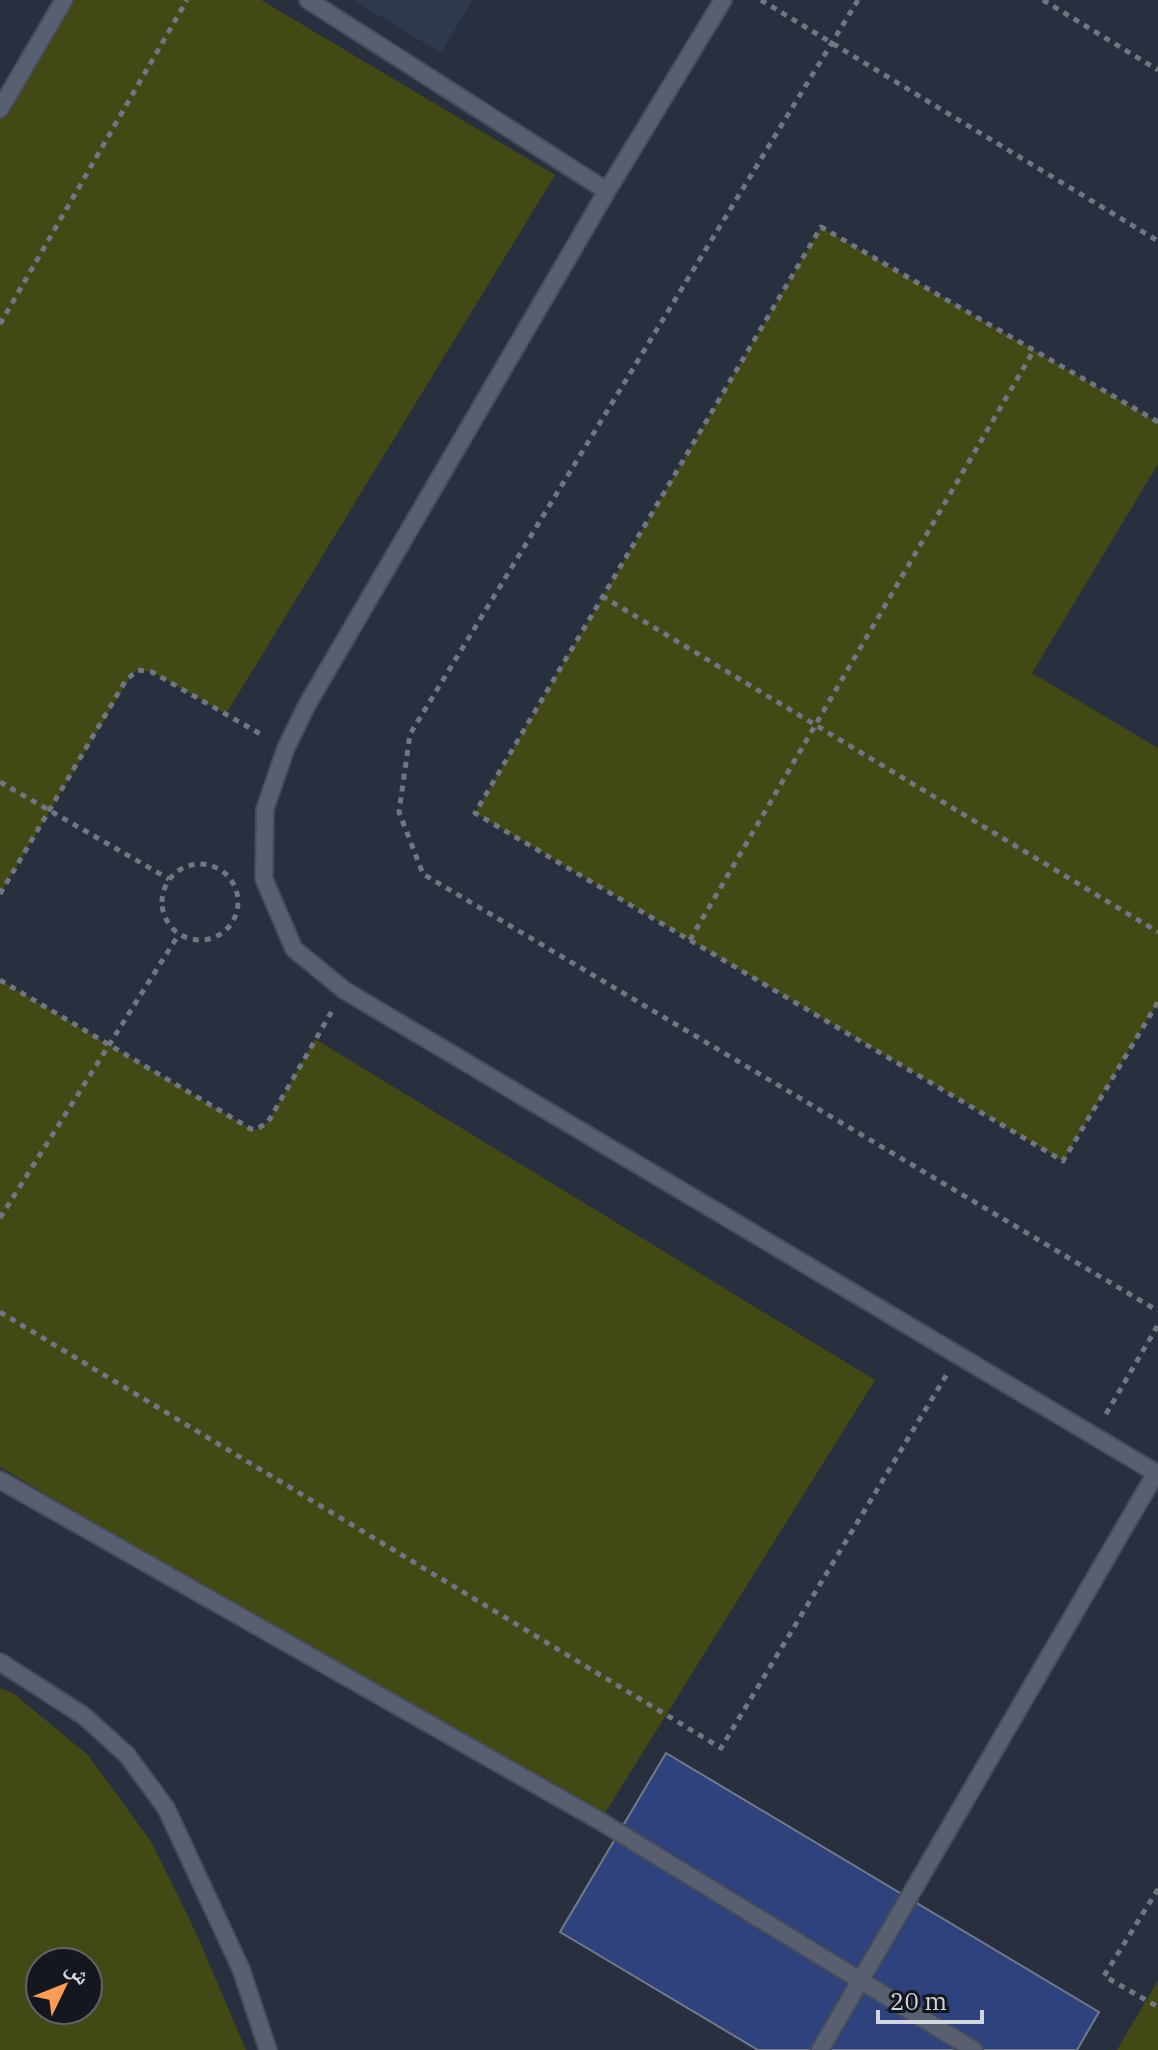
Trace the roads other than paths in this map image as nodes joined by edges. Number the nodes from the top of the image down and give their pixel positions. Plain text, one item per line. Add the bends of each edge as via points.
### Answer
1 (64, 0) edge
2 (308, 0) edge
3 (723, 0) edge
4 (0, 109) edge
5 (607, 191) junction
6 (1157, 1474) edge
7 (0, 1480) edge
8 (0, 1662) edge
9 (861, 1981) junction
10 (268, 2050) edge
11 (820, 2050) edge
12 (974, 2050) edge

1 - 4 lane
2 - 5 lane
3 - 5 lane
5 - 6 lane via 286,748 265,809 264,879 294,949 344,990
6 - 9 lane
7 - 9 lane via 600,1821
8 - 10 lane via 84,1716 127,1755 166,1808 241,1969
9 - 11 lane
9 - 12 lane

